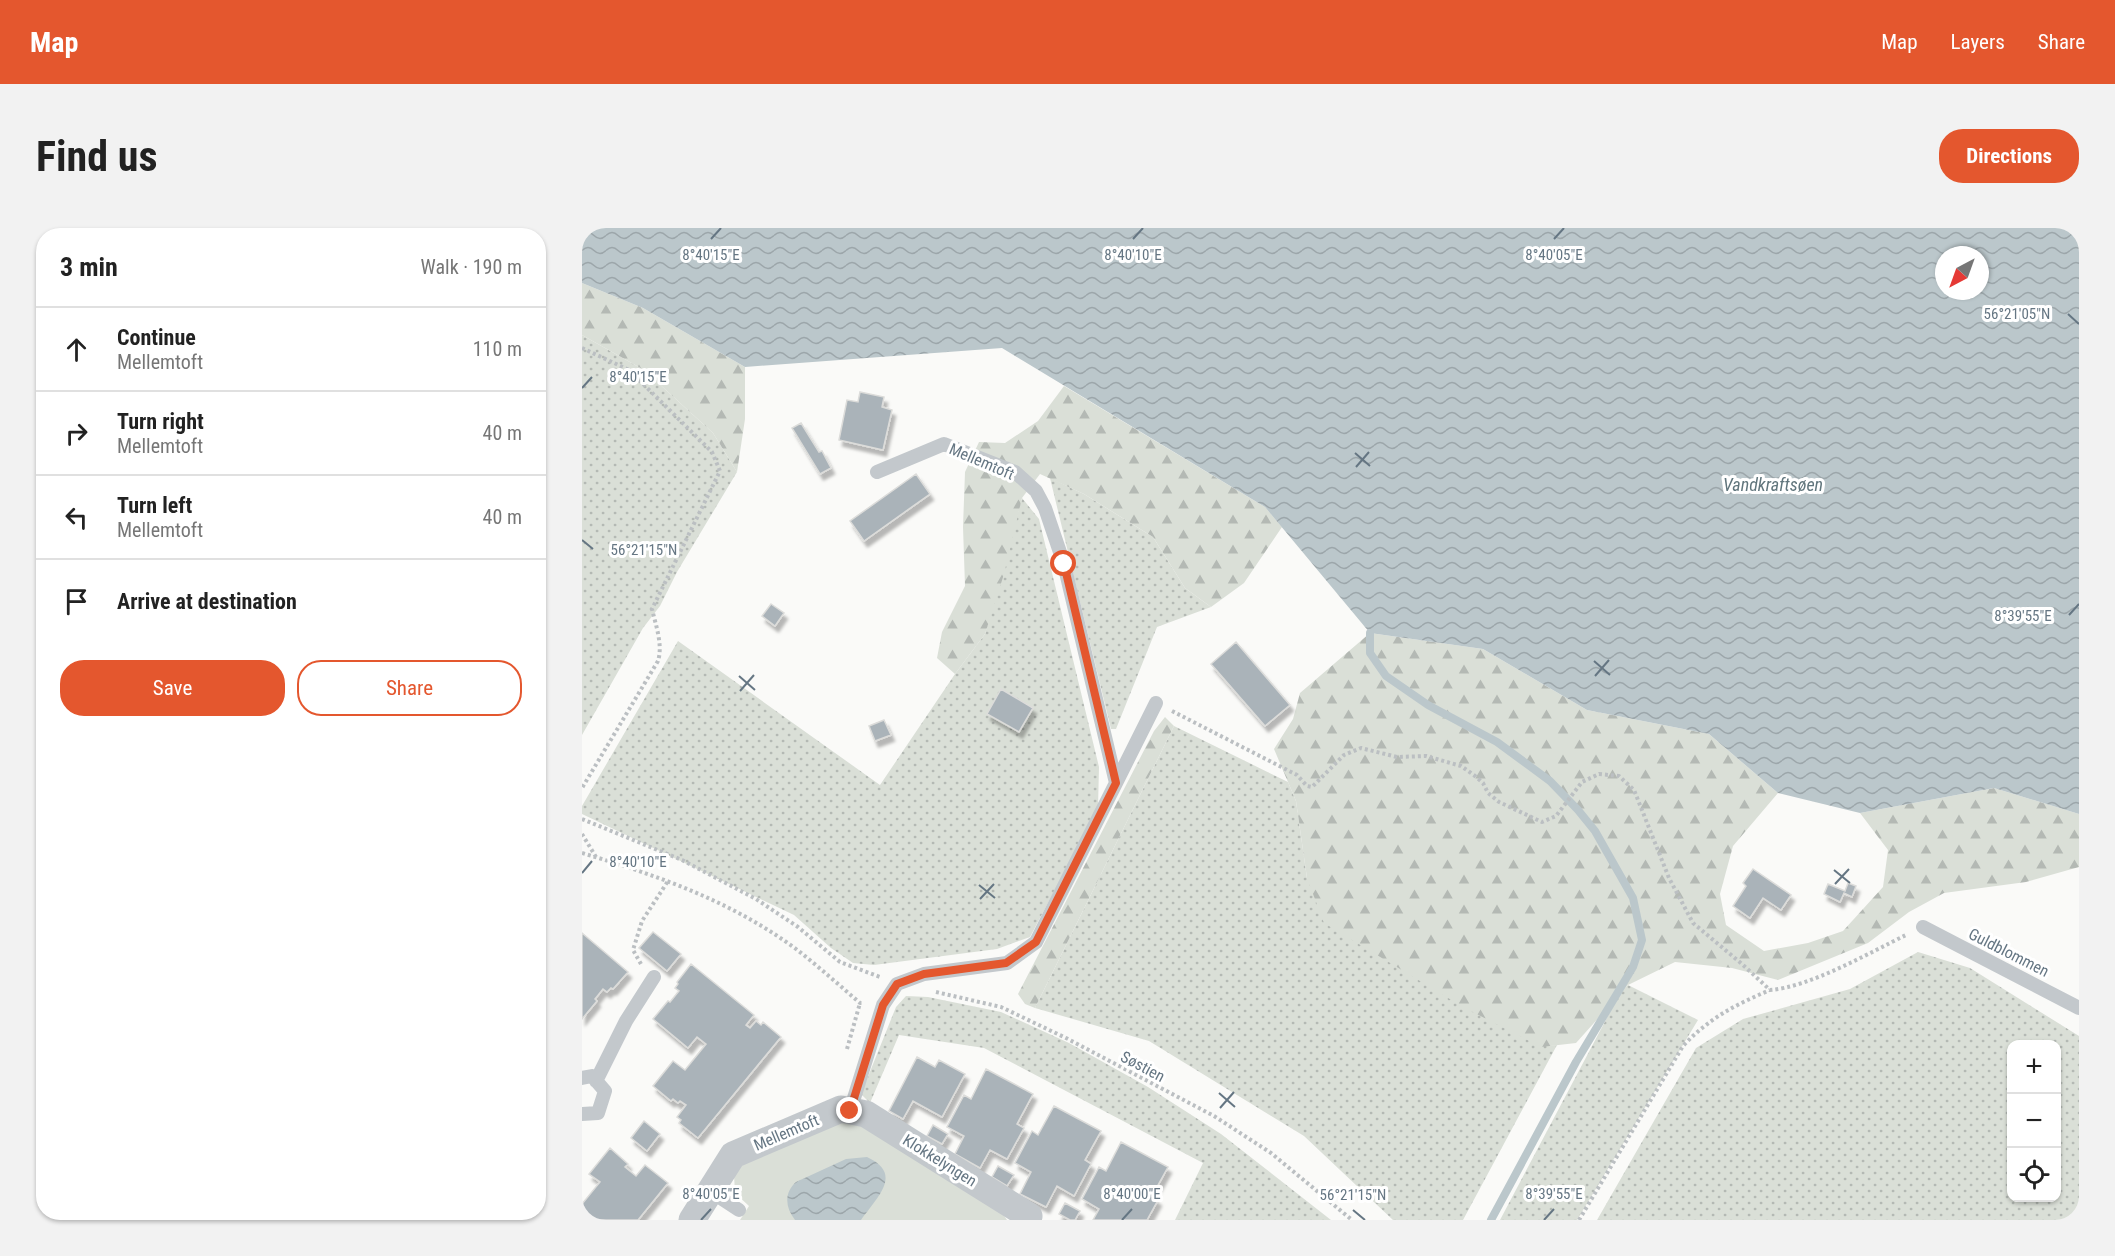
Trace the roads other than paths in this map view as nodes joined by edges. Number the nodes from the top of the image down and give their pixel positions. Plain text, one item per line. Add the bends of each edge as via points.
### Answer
1 (877, 472) dead end
2 (1156, 703) road end
3 (1116, 783) junction
4 (1923, 927) road end
5 (654, 977) road end
6 (2079, 1008) edge
7 (589, 1080) edge
8 (850, 1111) junction
9 (582, 1114) edge
10 (710, 1191) junction
11 (739, 1210) dead end
12 (1031, 1219) edge
13 (692, 1220) edge

1 - 3 lane, Mellemtoft via 944,444 1015,472 1036,491 1064,564
2 - 3 lane
3 - 8 lane via 1036,942 1006,963 924,974 897,984 883,1005
4 - 6 lane, Guldblommen
5 - 7 lane
7 - 9 lane via 605,1091 598,1113
8 - 10 street, Mellemtoft via 841,1109 733,1155
8 - 12 street, Klokkelyngen via 866,1113
10 - 11 lane
10 - 13 street, Mellemtoft

